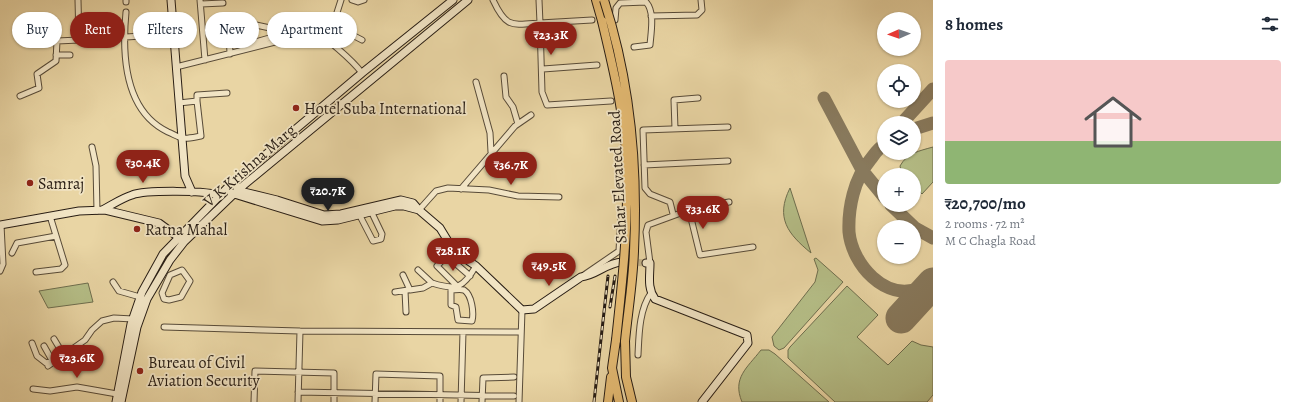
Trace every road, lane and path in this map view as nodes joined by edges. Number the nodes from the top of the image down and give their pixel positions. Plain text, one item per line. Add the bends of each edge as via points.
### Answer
1 (78, 0) edge
2 (171, 0) edge
3 (341, 0) edge
4 (352, 0) edge
5 (364, 0) edge
6 (454, 0) edge
7 (493, 0) edge
8 (539, 0) edge
9 (596, 0) edge
10 (604, 0) edge
11 (701, 0) edge
12 (463, 1) edge
13 (638, 1) edge
14 (200, 2) edge
15 (223, 2) dead end
16 (78, 12) edge
17 (126, 12) dead end
18 (172, 12) edge
19 (338, 12) edge
20 (651, 16) junction
21 (592, 20) dead end
22 (615, 20) dead end
23 (125, 24) edge
24 (540, 24) junction
25 (357, 37) edge
26 (70, 40) edge
27 (362, 40) dead end
28 (634, 47) dead end
29 (125, 48) edge
30 (174, 48) edge
31 (229, 48) edge
32 (242, 48) edge
33 (337, 48) edge
34 (70, 54) dead end
35 (230, 54) junction
36 (56, 55) junction
37 (205, 60) junction
38 (596, 65) dead end
39 (176, 67) junction
40 (543, 69) junction
41 (362, 73) junction
42 (504, 76) dead end
43 (476, 82) dead end
44 (227, 92) dead end
45 (20, 96) dead end
46 (698, 98) dead end
47 (197, 101) junction
48 (610, 101) dead end
49 (179, 103) junction
50 (531, 115) dead end
51 (518, 124) junction
52 (728, 128) dead end
53 (675, 130) junction
54 (183, 138) junction
55 (92, 147) dead end
56 (492, 152) junction
57 (728, 161) dead end
58 (644, 165) junction
59 (229, 185) junction
60 (239, 189) junction
61 (461, 189) junction
62 (192, 192) junction
63 (219, 195) junction
64 (233, 195) junction
65 (559, 197) dead end
66 (227, 200) junction
67 (729, 202) dead end
68 (99, 210) junction
69 (419, 210) junction
70 (689, 210) junction
71 (365, 212) junction
72 (673, 214) junction
73 (621, 215) dead end
74 (50, 216) junction
75 (314, 216) junction
76 (328, 218) junction
77 (1, 225) edge
78 (56, 236) junction
79 (179, 236) junction
80 (184, 242) junction
81 (753, 247) dead end
82 (453, 249) junction
83 (12, 253) dead end
84 (446, 255) junction
85 (622, 262) tunnel mouth
86 (648, 263) joint
87 (476, 266) junction
88 (418, 270) dead end
89 (0, 271) edge
90 (36, 272) dead end
91 (403, 275) dead end
92 (470, 276) junction
93 (160, 277) junction
94 (581, 277) junction
95 (168, 281) junction
96 (113, 282) dead end
97 (432, 283) junction
98 (154, 286) junction
99 (457, 286) junction
100 (451, 288) junction
101 (408, 290) junction
102 (163, 291) junction
103 (395, 292) dead end
104 (651, 293) junction
105 (140, 297) junction
106 (522, 310) junction
107 (406, 312) dead end
108 (133, 319) junction
109 (164, 327) dead end
110 (300, 331) junction
111 (463, 332) junction
112 (521, 332) junction
113 (54, 339) dead end
114 (32, 343) dead end
115 (44, 346) dead end
116 (63, 354) junction
117 (638, 355) dead end
118 (51, 363) junction
119 (612, 368) junction
120 (299, 372) junction
121 (514, 377) dead end
122 (33, 389) dead end
123 (298, 392) junction
124 (334, 392) junction
125 (375, 393) junction
126 (118, 394) junction
127 (440, 395) junction
128 (461, 395) junction
129 (482, 396) junction
130 (514, 396) dead end
131 (116, 402) edge
132 (121, 402) edge
133 (254, 402) edge
134 (298, 402) edge
135 (334, 402) edge
136 (375, 402) edge
137 (440, 402) edge
138 (461, 402) edge
139 (482, 402) edge
140 (519, 402) edge
141 (608, 402) edge
142 (619, 402) edge
143 (632, 402) edge
144 (702, 402) edge

1 - 16 street
2 - 18 street
3 - 19 street
4 - 5 street
6 - 41 street, V K Krishna Marg
7 - 24 street via 500,16 508,23
8 - 24 street
9 - 119 main road, Sahar Elevated Road, bridge via 616,79 627,175 626,251
10 - 143 main road, Sahar Elevated Road, bridge via 629,107 634,176 634,252 625,341 626,377
11 - 20 street via 702,10 697,15
12 - 60 street, V K Krishna Marg
13 - 20 street via 646,2 650,6
13 - 22 street via 620,3 616,8
14 - 15 street
14 - 37 street
17 - 23 street
20 - 28 street via 650,45
21 - 24 street
24 - 40 street
25 - 27 street
26 - 36 street via 57,41
29 - 54 street via 126,69 134,95 143,110 161,128
30 - 39 street
31 - 35 street
32 - 35 street
33 - 41 street via 352,60
34 - 36 street
35 - 37 street
36 - 45 street via 56,61 37,74 39,88
37 - 39 street
38 - 40 street
39 - 49 street
40 - 48 street via 542,92 547,105
41 - 59 street, V K Krishna Marg
42 - 51 street via 506,97 514,107
43 - 56 street via 490,133
44 - 47 street via 197,95
46 - 53 street via 674,100
47 - 49 street
47 - 54 street via 201,136
49 - 54 street
50 - 51 street
51 - 56 street
52 - 53 street
53 - 58 street via 643,130
54 - 62 street via 185,176
55 - 68 street
56 - 61 street
57 - 58 street
58 - 72 street via 647,192 670,202
59 - 60 street
59 - 63 street, V K Krishna Marg
59 - 64 street
60 - 64 street, V K Krishna Marg
60 - 75 street via 277,200
61 - 65 street via 488,190 518,196
61 - 69 street via 448,188 436,191
62 - 63 street
62 - 68 street via 133,194
63 - 66 street
63 - 79 street, V K Krishna Marg
64 - 66 street, V K Krishna Marg
64 - 75 street
66 - 80 street, V K Krishna Marg
67 - 70 street
68 - 74 street
68 - 79 street via 159,224
69 - 71 street via 400,205
69 - 82 street via 440,228
70 - 72 street
70 - 81 street via 700,255
71 - 71 street via 373,241 381,239 382,234
71 - 76 street
71 - 76 street
72 - 86 street via 648,225
73 - 94 street via 619,251
74 - 77 street
74 - 78 street
75 - 76 street
77 - 89 street
78 - 83 street via 17,243
78 - 90 street via 65,261 64,267
79 - 80 street
79 - 105 street, V K Krishna Marg via 163,254
80 - 93 street, V K Krishna Marg
82 - 84 street
82 - 87 street
84 - 92 street
84 - 99 street via 438,264 438,268
85 - 94 street via 608,265 590,276
86 - 104 street
87 - 92 street
87 - 106 street
88 - 97 street
91 - 101 street
92 - 99 street via 467,281
93 - 95 street
93 - 98 street, V K Krishna Marg
94 - 106 street via 534,309
95 - 102 street
95 - 102 street via 171,274 182,270 190,281 180,298 164,299
96 - 105 street via 119,291
97 - 100 street
97 - 101 street via 423,288
98 - 102 street
98 - 132 street, V K Krishna Marg via 137,327
99 - 100 street
100 - 100 street via 463,290 468,295 473,307 472,321 458,320 456,307 451,305
101 - 103 street
101 - 107 street
104 - 117 street via 646,300 641,323
104 - 144 street via 661,303 747,335 748,344
105 - 108 street, V K Krishna Marg
106 - 112 street
108 - 116 street via 114,318 102,321 85,340
108 - 126 street, V K Krishna Marg
109 - 110 street
110 - 111 street
110 - 120 street
111 - 112 street
111 - 128 street
112 - 140 street
113 - 116 street
114 - 118 street via 37,357
115 - 118 street
116 - 118 street
119 - 141 main road, Sahar Elevated Road
119 - 142 main road
120 - 123 street
120 - 124 street via 334,373
120 - 133 street via 255,371
121 - 129 street via 483,378
122 - 126 street via 50,391 77,387
123 - 124 street
123 - 134 street
124 - 125 street
124 - 135 street
125 - 127 street
125 - 127 street via 376,374 440,376
125 - 136 street
126 - 131 street, V K Krishna Marg
127 - 128 street
127 - 137 street
128 - 129 street
128 - 138 street
129 - 130 street
129 - 139 street

